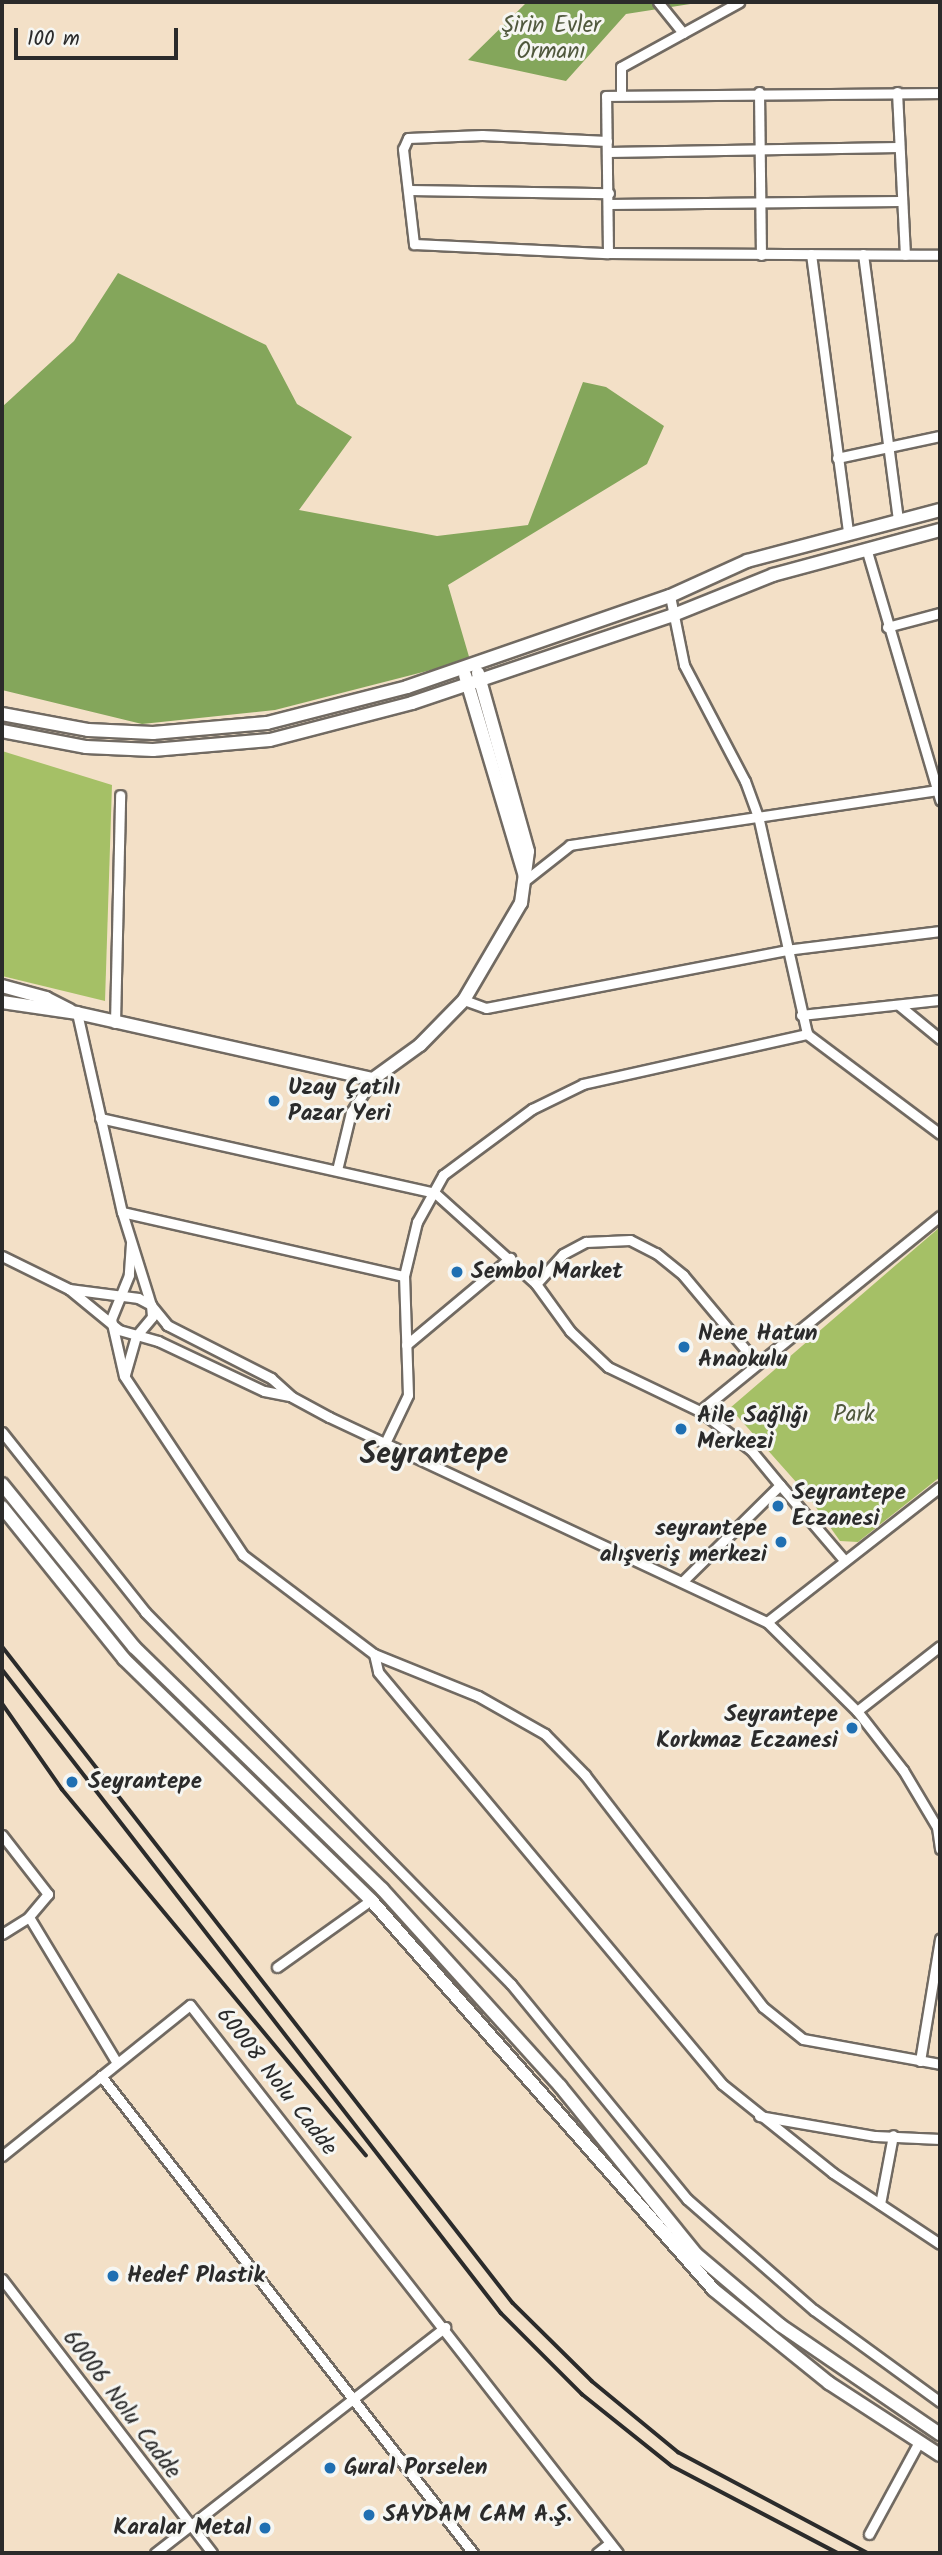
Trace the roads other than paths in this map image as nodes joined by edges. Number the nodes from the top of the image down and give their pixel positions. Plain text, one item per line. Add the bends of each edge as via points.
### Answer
1 (658, 2) edge
2 (739, 2) edge
3 (683, 33) junction
4 (760, 92) junction
5 (897, 92) junction
6 (940, 93) edge
7 (621, 94) junction
8 (607, 141) junction
9 (898, 147) junction
10 (761, 150) junction
11 (608, 152) junction
12 (410, 190) junction
13 (609, 193) junction
14 (900, 201) junction
15 (761, 202) junction
16 (609, 204) junction
17 (608, 253) junction
18 (811, 254) junction
19 (863, 254) junction
20 (761, 255) junction
21 (905, 255) junction
22 (940, 256) edge
23 (940, 436) edge
24 (886, 448) junction
25 (837, 458) junction
26 (940, 510) edge
27 (898, 521) junction
28 (940, 530) edge
29 (849, 533) junction
30 (866, 548) junction
31 (670, 596) junction
32 (940, 613) edge
33 (671, 616) junction
34 (887, 627) junction
35 (469, 665) junction
36 (473, 682) junction
37 (2, 714) edge
38 (2, 731) edge
39 (940, 790) edge
40 (120, 795) dead end
41 (940, 800) edge
42 (758, 816) junction
43 (527, 879) junction
44 (940, 931) edge
45 (786, 950) junction
46 (2, 986) edge
47 (464, 1000) junction
48 (940, 1000) edge
49 (2, 1002) edge
50 (900, 1006) junction
51 (76, 1013) junction
52 (801, 1015) junction
53 (115, 1023) junction
54 (807, 1034) junction
55 (940, 1039) edge
56 (373, 1079) junction
57 (100, 1118) junction
58 (940, 1134) edge
59 (337, 1170) junction
60 (435, 1193) junction
61 (122, 1212) junction
62 (940, 1216) edge
63 (131, 1243) junction
64 (2, 1256) edge
65 (510, 1258) junction
66 (404, 1276) junction
67 (536, 1284) junction
68 (69, 1289) junction
69 (122, 1297) junction
70 (151, 1305) junction
71 (111, 1320) junction
72 (136, 1336) junction
73 (406, 1345) junction
74 (756, 1362) junction
75 (124, 1376) junction
76 (292, 1397) junction
77 (700, 1411) junction
78 (2, 1432) edge
79 (385, 1443) junction
80 (2, 1484) edge
81 (780, 1485) junction
82 (940, 1487) edge
83 (2, 1507) edge
84 (844, 1560) junction
85 (683, 1581) junction
86 (767, 1622) junction
87 (940, 1646) edge
88 (374, 1654) junction
89 (857, 1711) junction
90 (2, 1835) edge
91 (940, 1849) edge
92 (371, 1900) junction
93 (29, 1917) junction
94 (2, 1934) edge
95 (940, 1939) edge
96 (277, 1967) dead end
97 (920, 2061) junction
98 (117, 2063) junction
99 (940, 2064) edge
100 (101, 2076) junction
101 (756, 2115) junction
102 (893, 2135) junction
103 (940, 2139) edge
104 (2, 2156) edge
105 (880, 2204) junction
106 (940, 2244) edge
107 (2, 2279) edge
108 (445, 2327) junction
109 (353, 2399) junction
110 (940, 2402) edge
111 (940, 2434) edge
112 (919, 2442) junction
113 (940, 2455) edge
114 (190, 2526) junction
115 (869, 2534) dead end
116 (610, 2543) junction
117 (155, 2553) edge
118 (212, 2553) edge
119 (473, 2553) edge
120 (597, 2553) edge
121 (618, 2553) edge

1 - 3 street
2 - 3 street
3 - 7 street via 621,66
4 - 5 street
4 - 7 street
4 - 10 street
5 - 6 street
5 - 9 street
7 - 8 street via 606,96
8 - 11 street
8 - 12 street via 482,135 408,138 403,149
9 - 10 street
9 - 14 street
10 - 11 street
10 - 15 street
11 - 13 street
12 - 13 street
12 - 17 street via 414,244
13 - 16 street
14 - 15 street
14 - 21 street
15 - 16 street
15 - 20 street
16 - 17 street
17 - 20 street
18 - 19 street
18 - 20 street
18 - 25 street
19 - 21 street
19 - 24 street
21 - 22 street
23 - 24 street
24 - 25 street
24 - 27 street
25 - 29 street
26 - 27 street
27 - 29 street
28 - 30 street
29 - 31 street via 747,561
30 - 33 street via 773,575
30 - 34 street
31 - 33 street
31 - 35 street
32 - 34 street
33 - 36 street
33 - 42 street via 684,665 745,780
34 - 39 street
35 - 36 street
35 - 37 street via 267,723 212,730 88,730
36 - 38 street via 270,740 213,748 86,747
36 - 43 street via 528,851
39 - 41 street
39 - 42 street
40 - 53 street
42 - 43 street via 570,845
42 - 45 street
43 - 47 street via 521,903
44 - 45 street
45 - 47 street via 486,1008
45 - 52 street
46 - 51 street via 46,998
47 - 56 street via 420,1045
48 - 50 street
49 - 51 street
50 - 52 street
50 - 55 street
51 - 53 street
51 - 57 street
52 - 54 street
53 - 56 street
54 - 58 street
54 - 60 street via 583,1084 532,1109 481,1143 443,1175
56 - 59 street via 351,1112
57 - 59 street
57 - 61 street
59 - 60 street
60 - 65 street
60 - 66 street via 416,1222
61 - 63 street
61 - 66 street
62 - 74 street
63 - 69 street
63 - 70 street
64 - 68 street
65 - 67 street
65 - 73 street
66 - 73 street
67 - 74 street via 563,1254 586,1242 630,1240 684,1275
67 - 77 street via 569,1331 608,1367
68 - 69 street
68 - 71 street
69 - 70 street
69 - 71 street via 113,1306
70 - 72 street via 152,1317
70 - 76 street via 167,1325 271,1378
71 - 72 street via 120,1330
71 - 75 street
72 - 75 street
72 - 76 street via 158,1341 264,1391
73 - 79 street via 408,1395
74 - 77 street
75 - 88 street via 243,1555
76 - 79 street
77 - 81 street via 751,1450
78 - 110 street via 145,1612 511,1984 687,2199 814,2310
79 - 85 street
80 - 111 street via 134,1647 382,1889 541,2065 696,2254 780,2325
81 - 84 street
81 - 85 street
82 - 84 street
83 - 92 street via 124,1659
84 - 86 street
85 - 86 street
86 - 89 street
87 - 89 street
88 - 97 street via 478,1696 545,1734 585,1775 763,2007 803,2039
88 - 101 street via 378,1672 722,2084
89 - 91 street via 903,1770 937,1827
90 - 93 street via 48,1894
92 - 96 street
92 - 112 street via 714,2290 829,2383
93 - 94 street
93 - 98 street
95 - 97 street
97 - 99 street
98 - 100 street, 60008 Nolu Cadde
98 - 108 street, 60008 Nolu Cadde via 190,2005
100 - 104 street, 60008 Nolu Cadde
100 - 109 street
101 - 102 street via 875,2136
101 - 105 street
102 - 103 street
102 - 105 street
105 - 106 street
107 - 114 street, 60006 Nolu Cadde
108 - 109 street
108 - 116 street, 60008 Nolu Cadde
109 - 114 street
109 - 119 street
112 - 113 street
112 - 115 street
114 - 117 street
114 - 118 street, 60006 Nolu Cadde
116 - 120 street
116 - 121 street, 60008 Nolu Cadde

